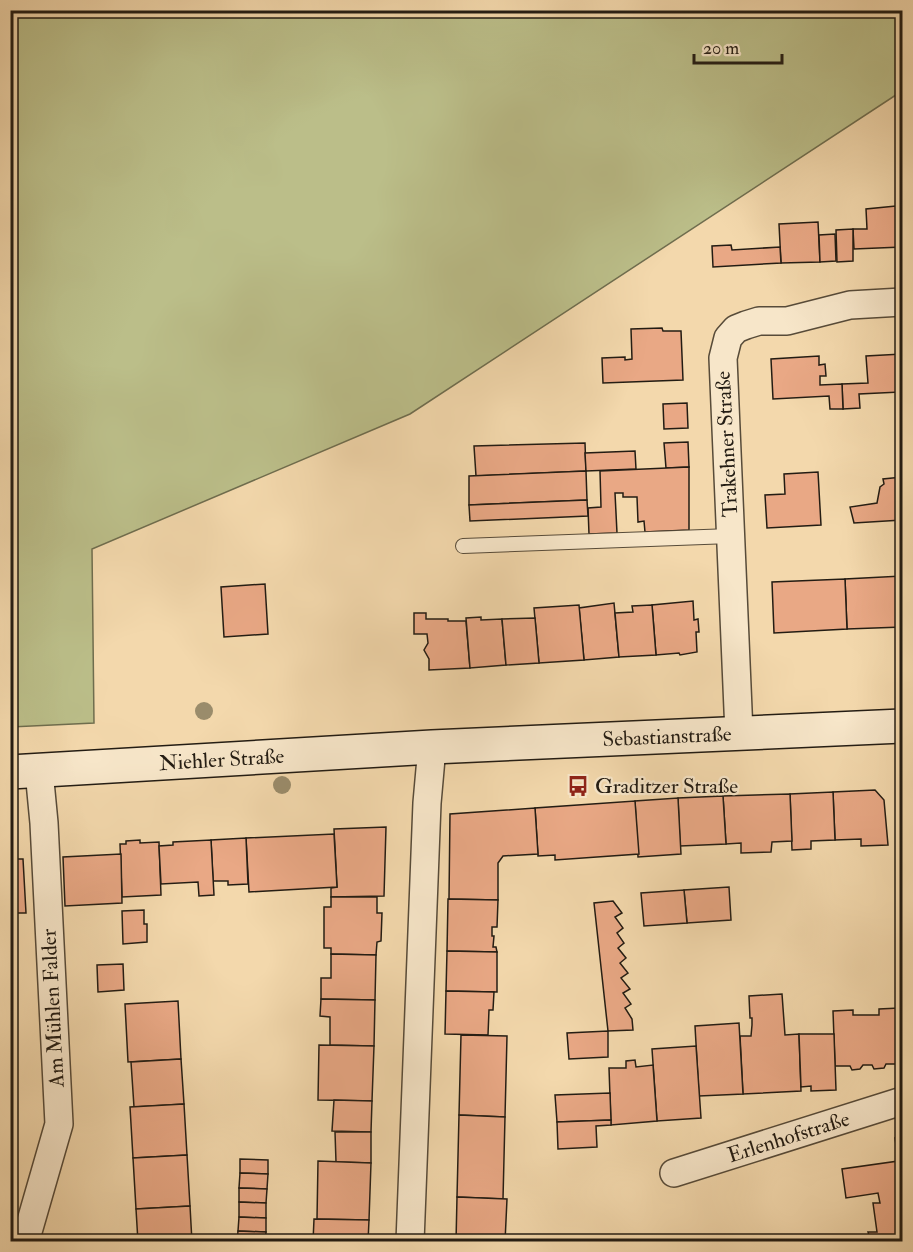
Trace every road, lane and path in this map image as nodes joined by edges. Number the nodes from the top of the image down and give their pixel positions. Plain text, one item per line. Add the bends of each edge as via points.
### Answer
1 (903, 302) edge
2 (731, 536) junction
3 (464, 546) dead end
4 (903, 726) edge
5 (740, 733) junction
6 (432, 747) junction
7 (25, 772) edge
8 (903, 1101) edge
9 (674, 1173) dead end
10 (25, 1242) edge
11 (410, 1242) edge

1 - 2 street, Trakehner Straße via 850,305 787,321 759,321 736,329 728,338 723,358
2 - 3 lane
2 - 5 street, Trakehner Straße
4 - 5 street, Sebastianstraße
5 - 6 street, Sebastianstraße
6 - 7 street, Niehler Straße
6 - 11 street
7 - 10 street, Am Mühlen Falder via 44,823 59,1124
8 - 9 street, Erlenhofstraße

